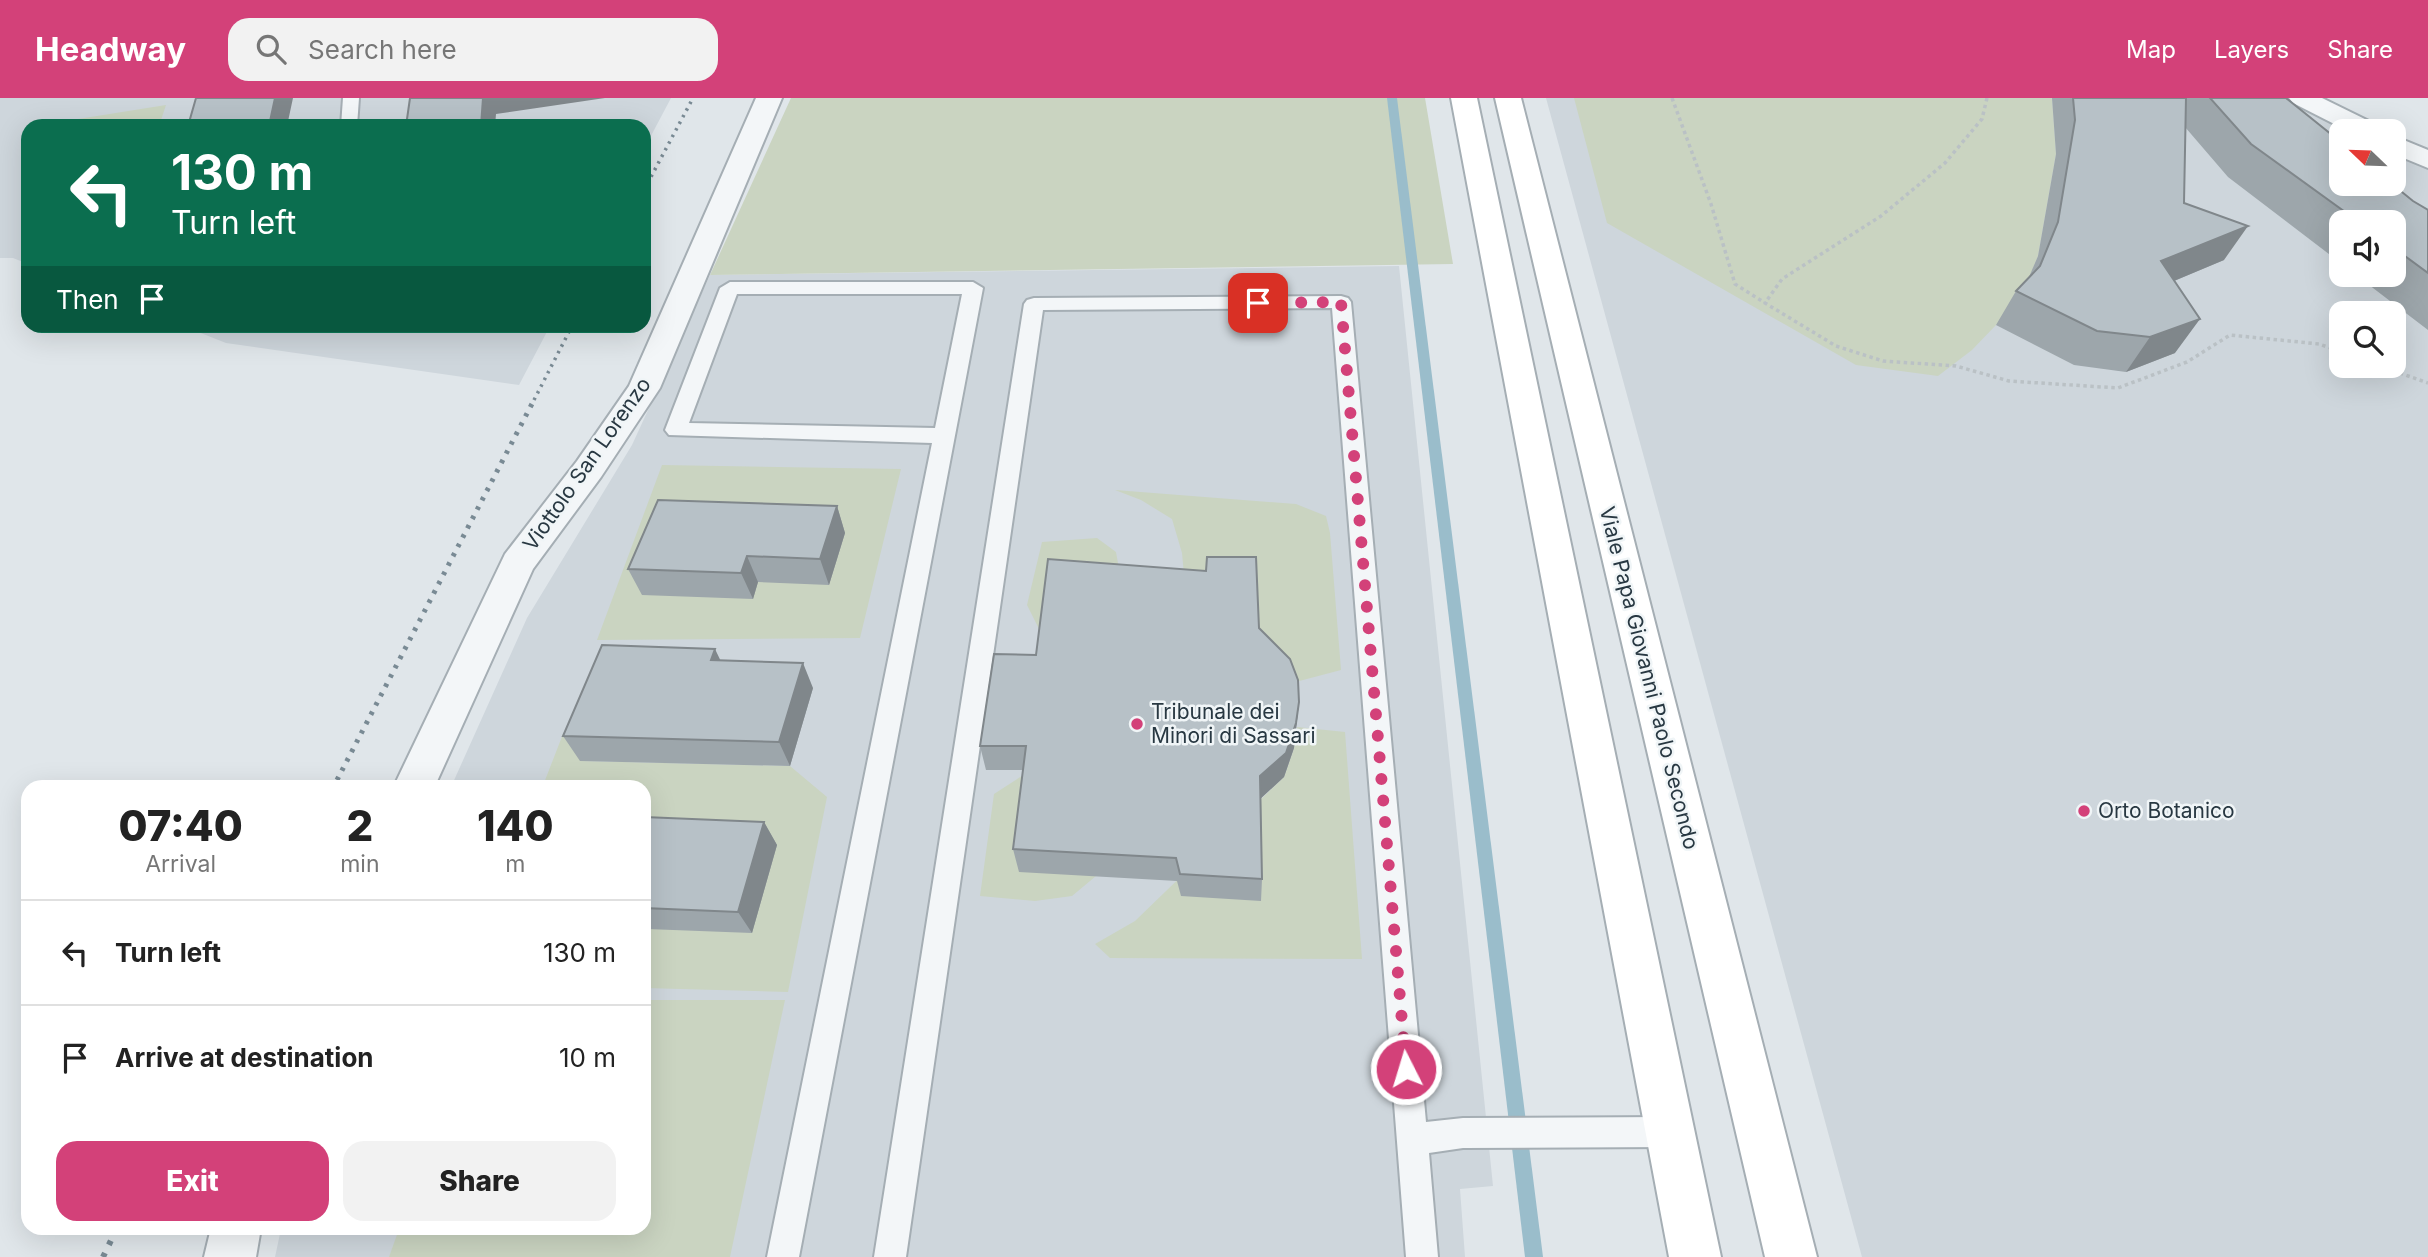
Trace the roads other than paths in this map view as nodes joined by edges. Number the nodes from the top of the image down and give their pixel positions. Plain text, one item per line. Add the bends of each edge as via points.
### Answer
1 (351, 98) edge
2 (769, 98) edge
3 (1464, 98) edge
4 (1508, 98) edge
5 (2302, 98) edge
6 (350, 119) edge
7 (2344, 119) edge
8 (2406, 150) edge
9 (2428, 160) edge
10 (946, 436) junction
11 (418, 780) edge
12 (1670, 1132) junction
13 (1412, 1139) junction
14 (235, 1235) edge
15 (230, 1257) edge
16 (783, 1257) edge
17 (890, 1257) edge
18 (1422, 1257) edge
19 (1695, 1257) edge
20 (1790, 1257) edge

1 - 6 lane
2 - 11 street, Viottolo San Lorenzo via 644,388 518,563
3 - 12 main road
4 - 20 main road, Viale Papa Giovanni Paolo Secondo
5 - 7 street
8 - 9 street
10 - 10 lane via 974,288 730,288 676,430
10 - 16 lane
12 - 13 lane via 1464,1133
12 - 19 main road
13 - 17 lane via 1341,302 1034,304
13 - 18 lane
14 - 15 street

